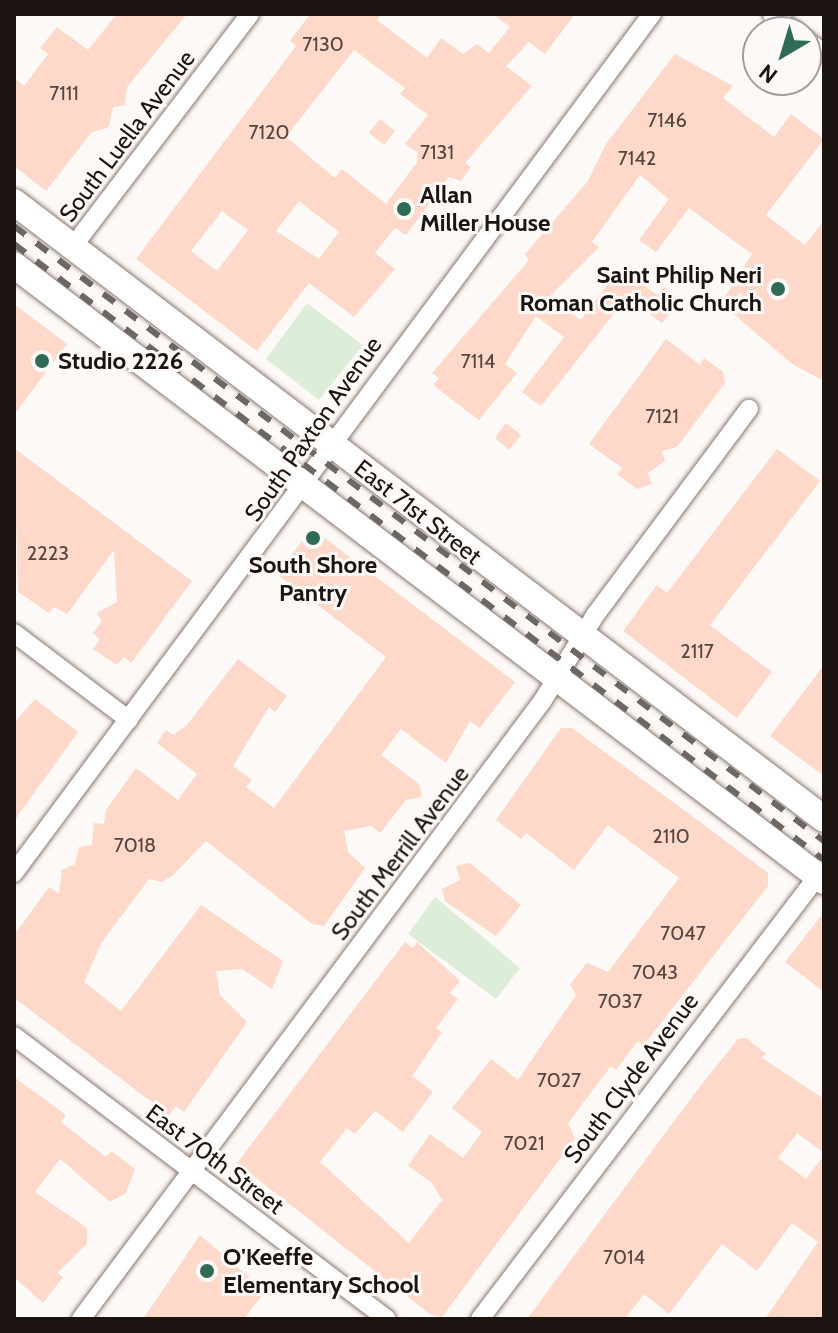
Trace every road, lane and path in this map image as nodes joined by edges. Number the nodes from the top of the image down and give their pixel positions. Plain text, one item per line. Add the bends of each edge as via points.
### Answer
1 (250, 14) edge
2 (652, 14) edge
3 (14, 202) edge
4 (71, 249) junction
5 (14, 265) edge
6 (749, 409) dead end
7 (329, 443) junction
8 (302, 484) junction
9 (14, 633) edge
10 (582, 636) junction
11 (557, 678) junction
12 (129, 720) junction
13 (824, 819) edge
14 (14, 873) edge
15 (822, 875) edge
16 (14, 1036) edge
17 (191, 1171) junction
18 (81, 1319) edge
19 (387, 1319) edge
20 (480, 1319) edge

1 - 4 street, South Luella Avenue
2 - 7 street, South Paxton Avenue
3 - 4 main road, East 71st Street
4 - 7 main road, East 71st Street
5 - 8 main road, East 71st Street
6 - 10 street, South Merrill Avenue
7 - 8 street, South Paxton Avenue
7 - 10 main road, East 71st Street
8 - 11 main road, East 71st Street
8 - 12 street, South Paxton Avenue
9 - 12 street
10 - 11 street, South Merrill Avenue
10 - 13 main road, East 71st Street
11 - 15 main road, East 71st Street
11 - 17 street, South Merrill Avenue
12 - 14 street, South Paxton Avenue
15 - 20 street, South Clyde Avenue
16 - 17 street, East 70th Street
17 - 18 street, South Merrill Avenue
17 - 19 street, East 70th Street

